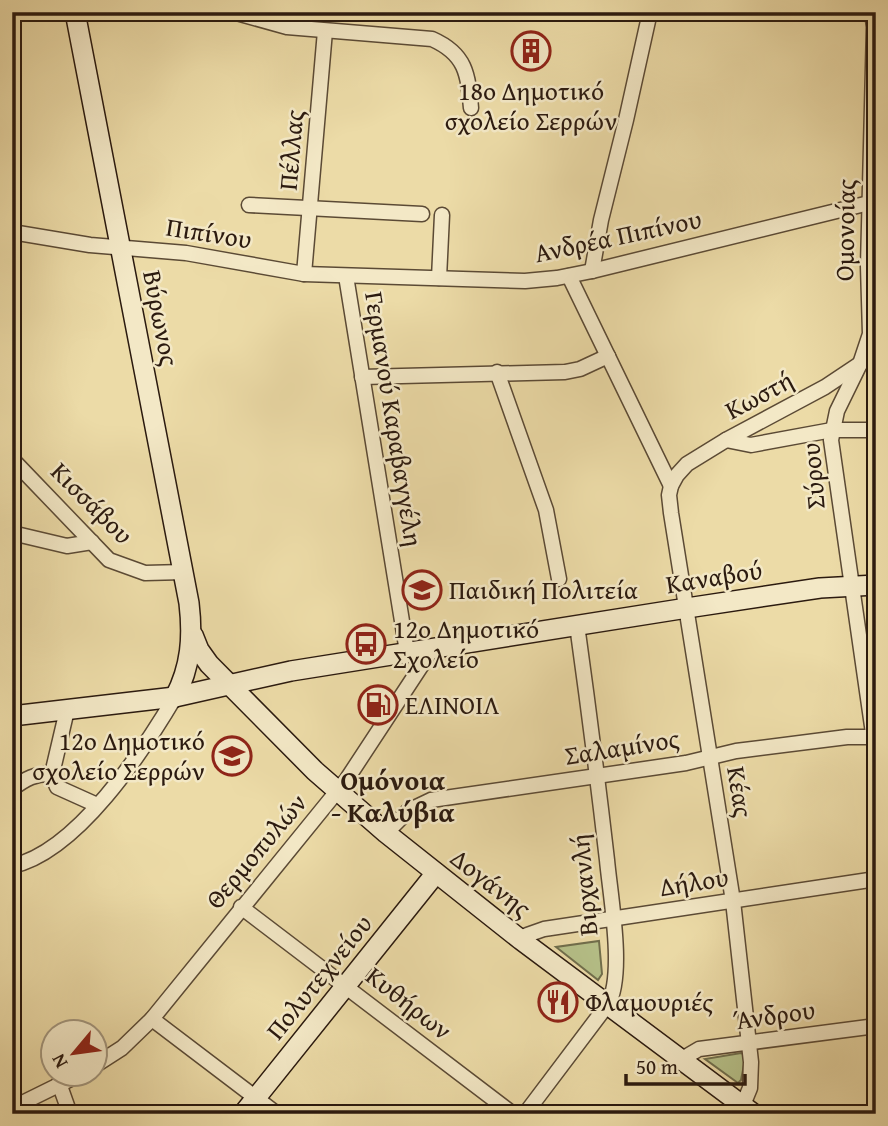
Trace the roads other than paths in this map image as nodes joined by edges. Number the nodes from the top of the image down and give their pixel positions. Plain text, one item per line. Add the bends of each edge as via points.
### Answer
1 (75, 12) edge
2 (233, 12) edge
3 (650, 12) edge
4 (873, 19) edge
5 (325, 31) junction
6 (471, 108) dead end
7 (869, 203) junction
8 (249, 205) dead end
9 (310, 208) junction
10 (422, 214) dead end
11 (442, 215) dead end
12 (12, 232) edge
13 (120, 247) junction
14 (592, 271) junction
15 (296, 273) junction
16 (346, 276) junction
17 (569, 276) junction
18 (439, 278) junction
19 (876, 354) edge
20 (608, 356) junction
21 (860, 364) junction
22 (498, 372) junction
23 (362, 376) junction
24 (832, 430) junction
25 (876, 430) edge
26 (726, 440) junction
27 (12, 459) edge
28 (671, 486) junction
29 (12, 533) edge
30 (92, 542) junction
31 (184, 572) junction
32 (559, 579) dead end
33 (851, 585) junction
34 (876, 585) edge
35 (687, 608) junction
36 (577, 625) junction
37 (192, 635) junction
38 (433, 648) junction
39 (407, 652) junction
40 (230, 686) junction
41 (175, 697) junction
42 (67, 710) junction
43 (12, 716) edge
44 (874, 736) edge
45 (876, 754) edge
46 (710, 757) junction
47 (52, 774) junction
48 (598, 776) junction
49 (12, 789) edge
50 (337, 792) junction
51 (97, 805) junction
52 (386, 833) junction
53 (13, 867) edge
54 (436, 873) junction
55 (876, 879) edge
56 (733, 901) junction
57 (242, 907) junction
58 (613, 919) junction
59 (521, 940) junction
60 (346, 985) junction
61 (608, 1004) junction
62 (152, 1019) junction
63 (876, 1026) edge
64 (749, 1043) junction
65 (108, 1057) edge
66 (682, 1059) junction
67 (50, 1088) edge
68 (61, 1088) edge
69 (256, 1098) junction
70 (12, 1108) edge
71 (749, 1109) edge
72 (70, 1114) edge
73 (243, 1114) edge
74 (277, 1114) edge
75 (513, 1114) edge
76 (526, 1114) edge

1 - 13 street, Βύρωνος
2 - 5 street
3 - 14 street
4 - 7 street, Ομονοίας
5 - 6 street via 440,42 463,64
5 - 9 street, Πέλλας
7 - 14 street, Ανδρέα Πιπίνου
7 - 21 street, Ομονοίας via 870,334
8 - 9 street
9 - 10 street
9 - 15 street, Πέλλας
11 - 18 street
12 - 13 street, Πιπίνου
13 - 15 street, Πιπίνου via 186,253
13 - 31 street, Βύρωνος
14 - 17 street, Ανδρέα Πιπίνου
15 - 16 street, Ανδρέα Πιπίνου
16 - 18 street, Ανδρέα Πιπίνου
16 - 23 street, Γερμανού Καραβαγγέλη
17 - 18 street, Ανδρέα Πιπίνου via 525,281
17 - 20 street
19 - 21 street, Κωστή
20 - 22 street via 565,372
20 - 28 street
21 - 24 street, Σύρου
21 - 26 street, Κωστή via 804,400
22 - 23 street
22 - 32 street via 546,510
23 - 39 street, Γερμανού Καραβαγγέλη
24 - 25 street
24 - 26 street via 758,445
24 - 33 street, Σύρου
26 - 28 street, Κωστή via 687,464
27 - 30 street, Κισσάβου
28 - 35 street, Κέας via 669,501
29 - 30 street via 66,546
30 - 31 street, Κισσάβου via 119,565 145,573
31 - 37 street, Βύρωνος
33 - 34 street, Καναβού
33 - 35 street, Καναβού
33 - 44 street, Σύρου
35 - 36 street, Καναβού
35 - 46 street, Κέας
36 - 38 street, Καναβού
36 - 48 street, Βιρχανλή
37 - 40 street, Δογάνης via 202,655
37 - 41 street via 186,672
38 - 39 street, Καναβού
38 - 50 street, Θερμοπυλών
39 - 40 street, Καναβού
40 - 41 street, Καναβού
40 - 50 street, Δογάνης
41 - 42 street, Καναβού
41 - 51 street via 153,735
42 - 43 street, Καναβού
42 - 47 street
44 - 45 street, Σύρου
44 - 46 street, Σαλαμίνος
46 - 48 street, Σαλαμίνος
46 - 56 street, Κέας
47 - 49 street via 41,773
47 - 51 street via 57,787
48 - 52 street, Σαλαμίνος via 431,800 408,811
48 - 58 street, Βιρχανλή
50 - 52 street, Δογάνης
50 - 57 street, Θερμοπυλών
51 - 53 street via 82,823 39,856
52 - 54 street, Δογάνης
54 - 59 street, Δογάνης
54 - 60 street, Πολυτεχνείου
55 - 56 street, Δήλου
56 - 58 street, Δήλου
56 - 64 street, Κέας
57 - 60 street, Κυθήρων
57 - 62 street, Θερμοπυλών
58 - 59 street, Δήλου via 544,929
58 - 61 street, Βιρχανλή via 615,975
59 - 61 street, Δογάνης
60 - 69 street, Πολυτεχνείου
60 - 75 street, Κυθήρων
61 - 66 street, Δογάνης
61 - 76 street, Βιρχανλή
62 - 65 street, Θερμοπυλών
62 - 69 street
63 - 64 street, Άνδρου
64 - 66 street, Άνδρου via 699,1049
64 - 71 street, Κέας
66 - 71 street, Δογάνης
67 - 70 street
68 - 72 street
69 - 73 street, Πολυτεχνείου
69 - 74 street

